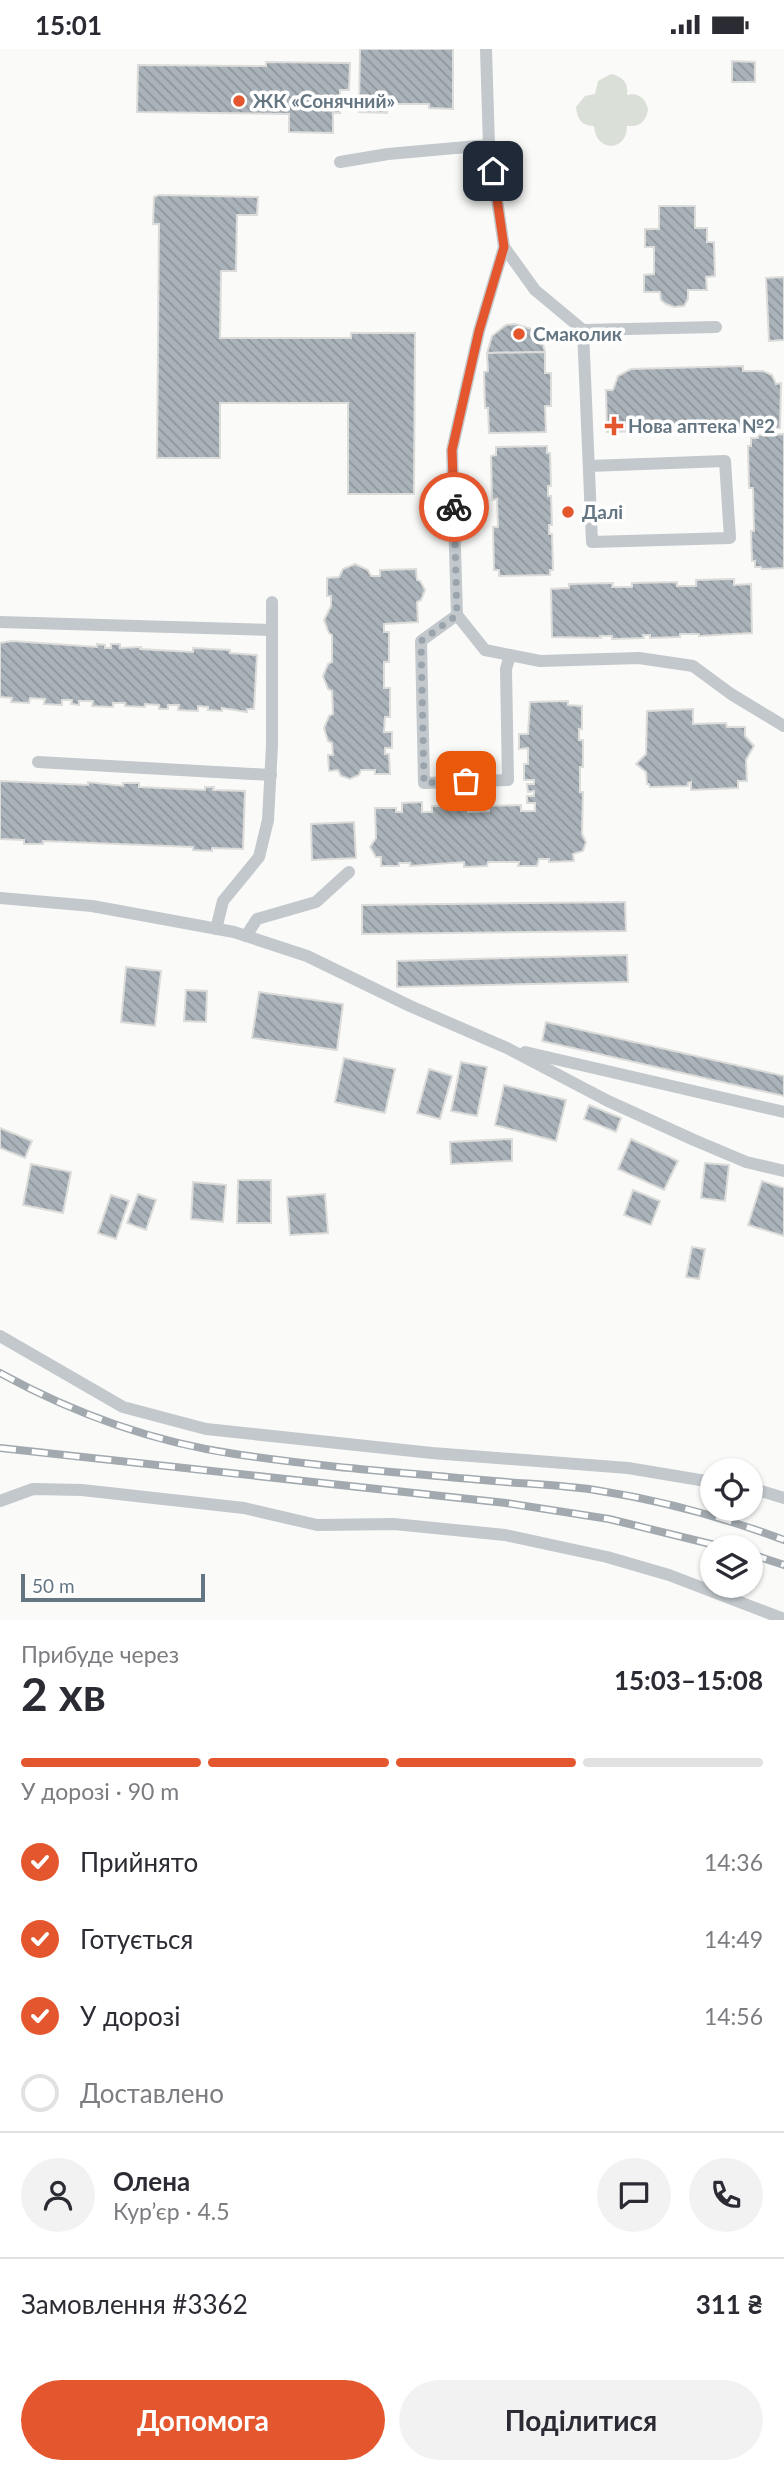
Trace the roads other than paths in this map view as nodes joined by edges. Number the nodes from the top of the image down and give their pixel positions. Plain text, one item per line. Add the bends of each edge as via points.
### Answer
1 (486, 49) edge
2 (489, 145) junction
3 (340, 162) dead end
4 (504, 247) junction
5 (716, 327) dead end
6 (583, 330) junction
7 (589, 466) junction
8 (272, 602) dead end
9 (457, 615) junction
10 (0, 622) edge
11 (272, 630) junction
12 (510, 655) junction
13 (784, 726) edge
14 (38, 762) dead end
15 (271, 775) junction
16 (349, 872) dead end
17 (0, 898) edge
18 (216, 929) junction
19 (246, 936) junction
20 (507, 1048) junction
21 (784, 1112) edge
22 (784, 1171) edge
23 (0, 1336) edge
24 (700, 1480) edge
25 (763, 1492) edge
26 (784, 1498) edge
27 (0, 1501) edge
28 (784, 1619) edge

1 - 2 lane
2 - 3 lane
2 - 4 lane
4 - 6 lane via 535,290
4 - 9 lane via 452,450
5 - 6 lane
6 - 7 lane
7 - 7 lane via 592,542 730,538 725,461
8 - 11 lane
9 - 12 lane via 485,650
9 - 12 lane via 421,641 424,783 508,780 506,669
10 - 11 lane
11 - 15 lane
12 - 13 lane via 540,661 639,657 693,666
14 - 15 lane
15 - 18 lane via 268,820 259,857 223,901
16 - 19 lane via 316,902 257,919
17 - 18 lane via 92,906
18 - 19 lane
19 - 20 lane via 307,955
20 - 21 lane
20 - 22 lane via 694,1140
23 - 24 lane via 123,1407 206,1429 628,1468
25 - 26 lane
27 - 28 lane via 33,1489 82,1489 244,1508 317,1525 394,1524 505,1535 669,1575

